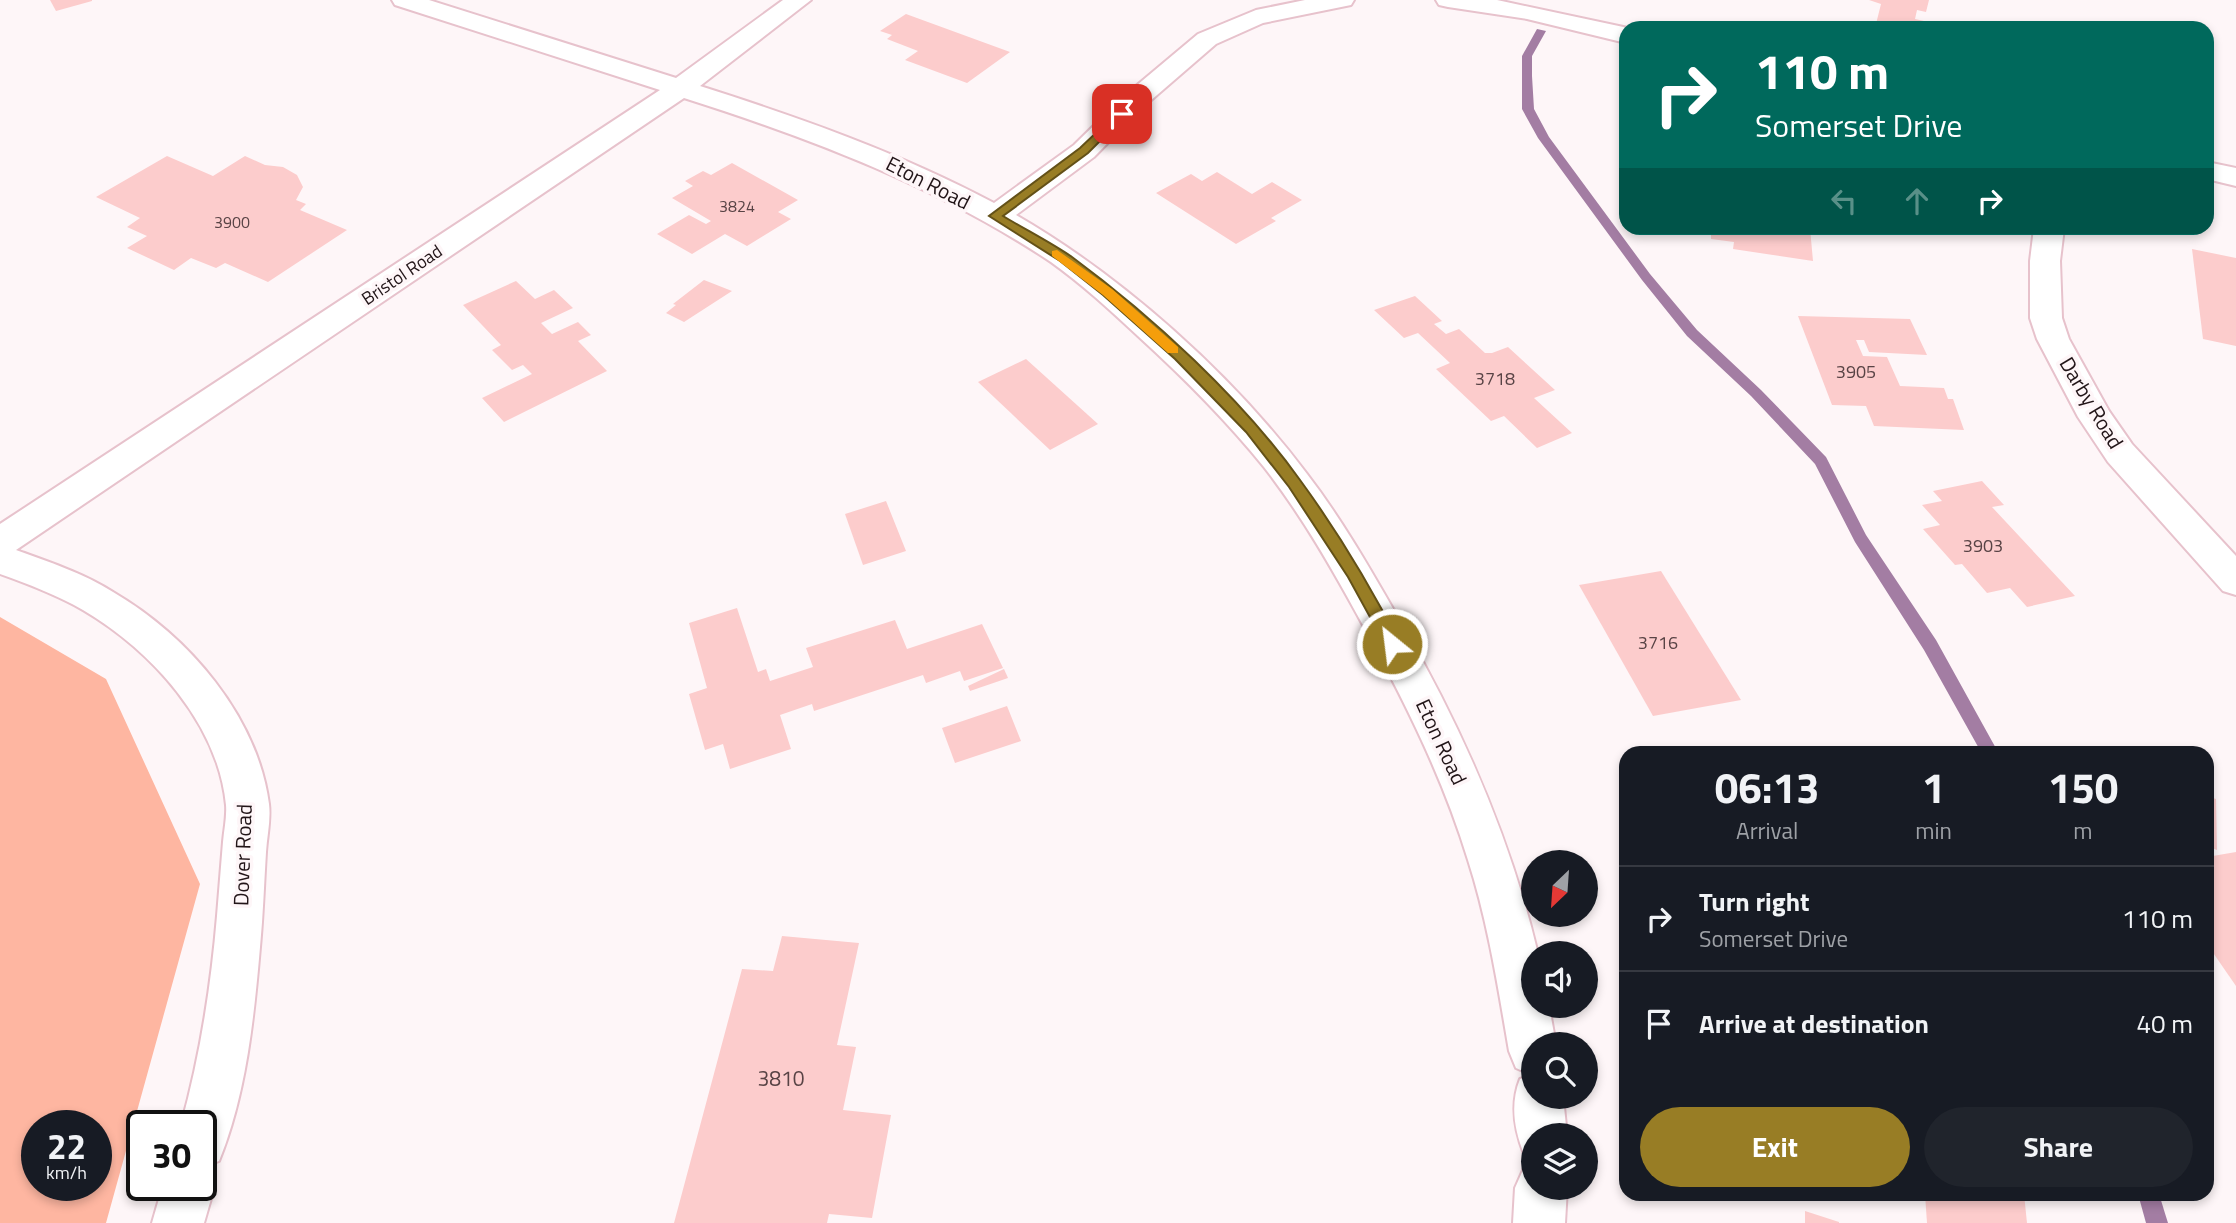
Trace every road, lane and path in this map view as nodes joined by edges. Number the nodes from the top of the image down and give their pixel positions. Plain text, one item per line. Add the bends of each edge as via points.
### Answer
1 (404, 0) edge
2 (799, 0) edge
3 (1342, 0) edge
4 (1448, 0) edge
5 (1619, 33) edge
6 (678, 89) junction
7 (2214, 172) edge
8 (2236, 177) edge
9 (995, 216) junction
10 (2048, 235) edge
11 (0, 542) edge
12 (0, 559) edge
13 (2236, 581) edge
14 (1530, 1032) edge
15 (211, 1110) edge
16 (1540, 1200) edge
17 (184, 1201) edge
18 (178, 1223) edge
19 (1539, 1223) edge

1 - 6 street, Eton Road
2 - 6 street, Bristol Road
3 - 9 street via 1256,17 1207,39 1084,151
4 - 5 street
6 - 9 street, Eton Road via 834,139
6 - 11 street, Bristol Road
7 - 8 street
9 - 14 street, Eton Road via 1065,258 1180,356 1251,429 1295,483 1353,573 1458,774 1491,864
10 - 13 street, Darby Road via 2046,318 2095,417 2120,453
12 - 15 street, Dover Road via 66,584 147,635 212,712 238,759 248,805 236,978
16 - 19 street
17 - 18 street

